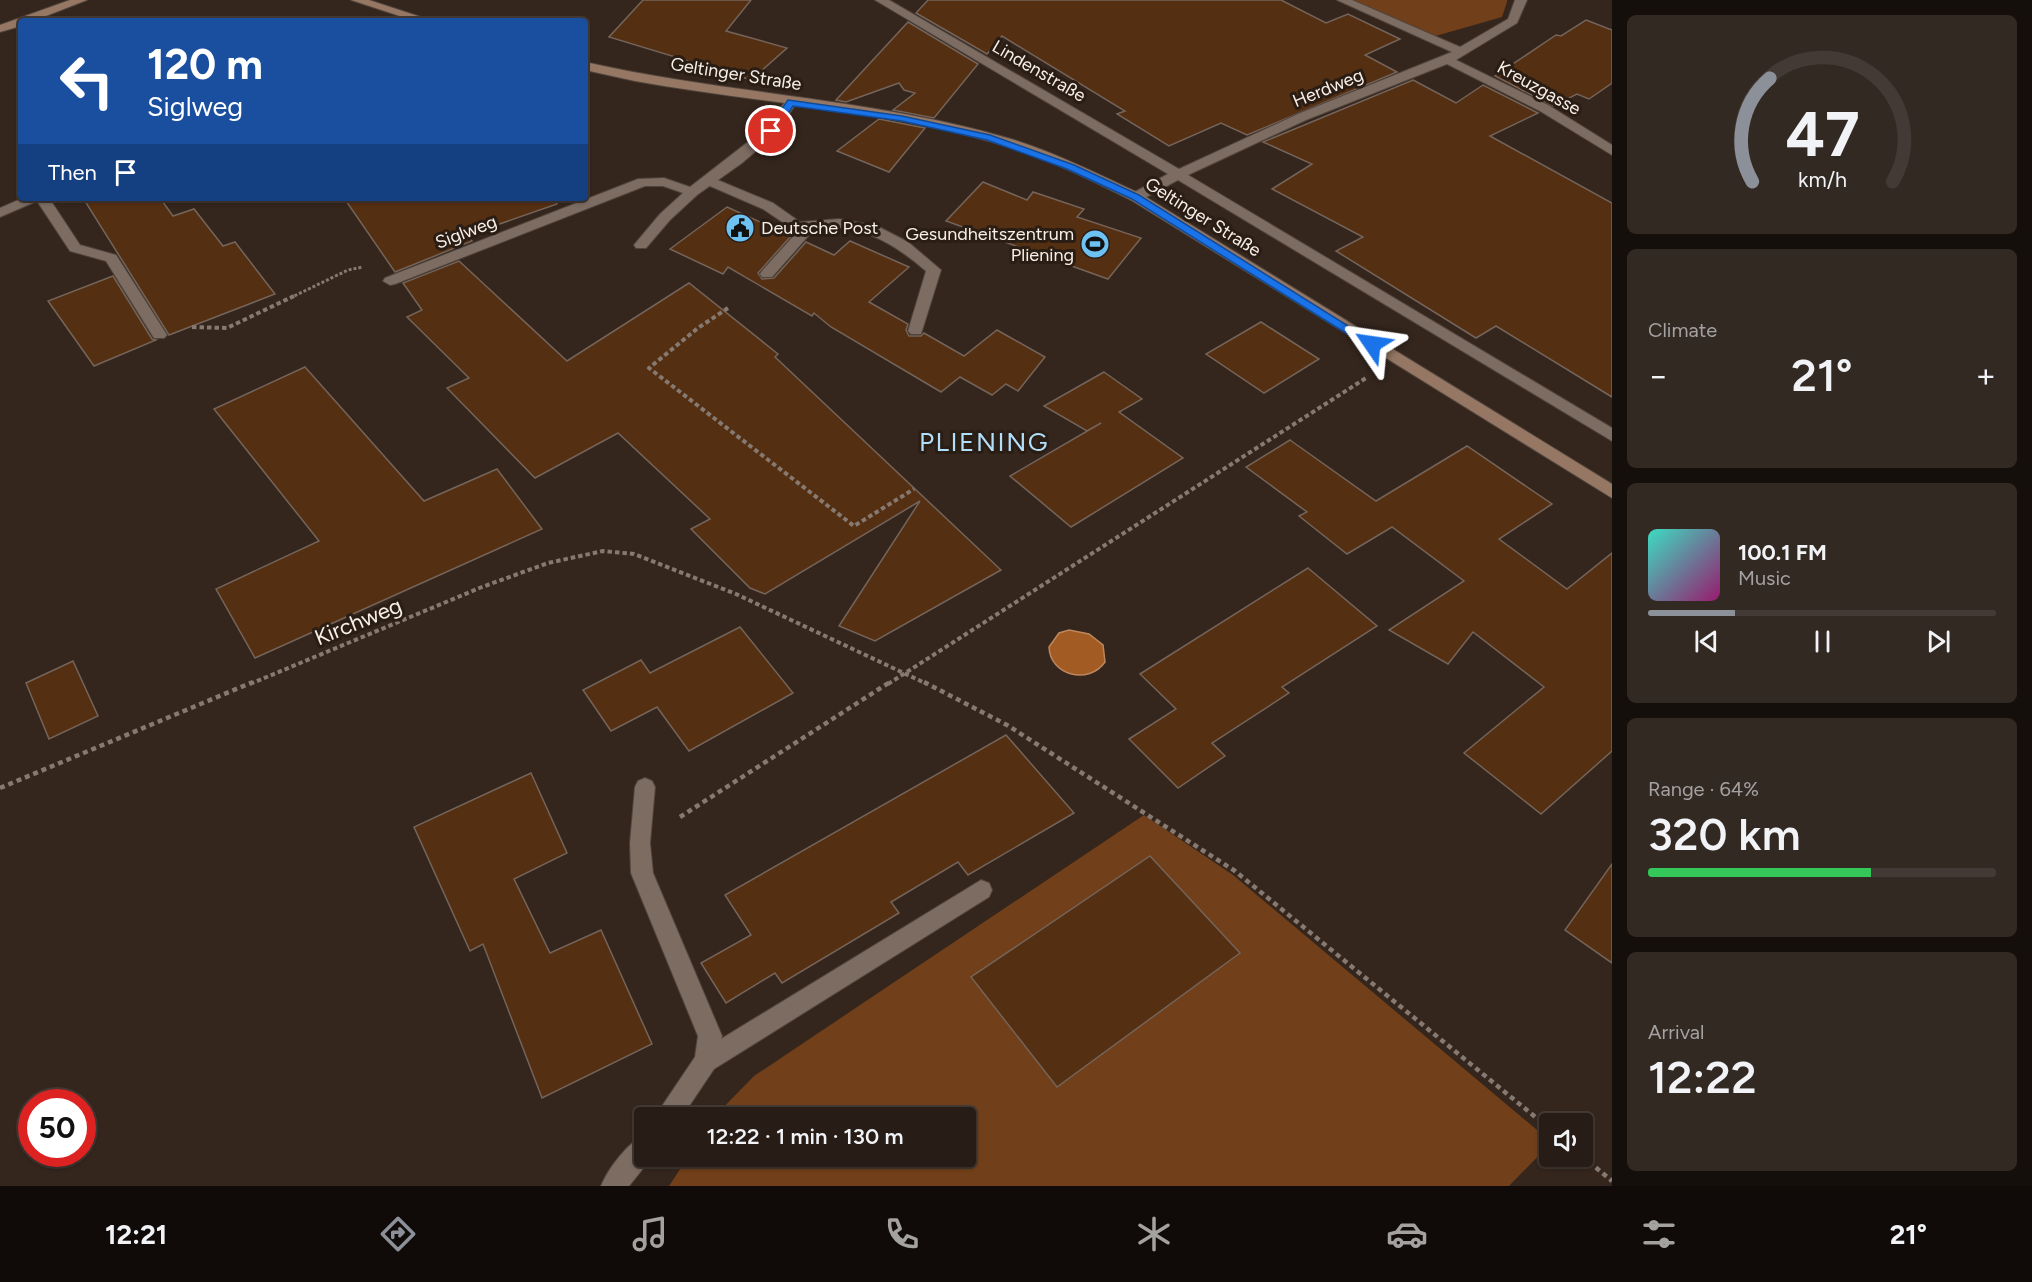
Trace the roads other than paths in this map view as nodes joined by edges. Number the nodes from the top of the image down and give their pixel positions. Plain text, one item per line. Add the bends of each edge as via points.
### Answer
1 (79, 0) edge
2 (357, 0) edge
3 (881, 0) edge
4 (1344, 0) edge
5 (1521, 0) edge
6 (30, 18) edge
7 (417, 18) edge
8 (18, 22) edge
9 (0, 29) edge
10 (1459, 51) junction
11 (1447, 60) junction
12 (588, 67) edge
13 (791, 102) junction
14 (1612, 151) edge
15 (1177, 175) junction
16 (708, 180) junction
17 (692, 192) junction
18 (1136, 197) junction
19 (27, 201) edge
20 (44, 201) edge
21 (0, 213) edge
22 (799, 226) junction
23 (641, 245) dead end
24 (767, 274) dead end
25 (390, 281) road end
26 (916, 332) dead end
27 (159, 335) road end
28 (1612, 435) edge
29 (1612, 492) edge
30 (645, 787) dead end
31 (981, 890) dead end
32 (706, 1061) junction
33 (674, 1107) edge
34 (634, 1160) edge
35 (613, 1186) edge

1 - 6 main road
2 - 7 main road
3 - 15 street, Lindenstraße
4 - 10 street
5 - 10 street, Herdweg via 1513,21
8 - 9 main road
10 - 11 street, Herdweg
11 - 14 street, Kreuzgasse via 1544,108
11 - 15 street, Herdweg via 1302,117
12 - 13 main road, Geltinger Straße via 671,85
13 - 16 street via 771,131
13 - 18 main road, Geltinger Straße via 902,118 990,138 1071,167
15 - 18 street, Herdweg
15 - 28 street, Geltinger Straße
16 - 17 street
16 - 22 street via 768,206
17 - 23 street
17 - 25 street, Siglweg via 664,182 643,182
18 - 29 main road, Geltinger Straße
19 - 21 street
20 - 27 street via 75,248 111,258
22 - 24 street via 805,231 799,241
22 - 26 street via 825,221 867,226 905,244 934,270
30 - 32 street via 640,843 642,873 710,1036
31 - 32 street
32 - 33 street
34 - 35 street

